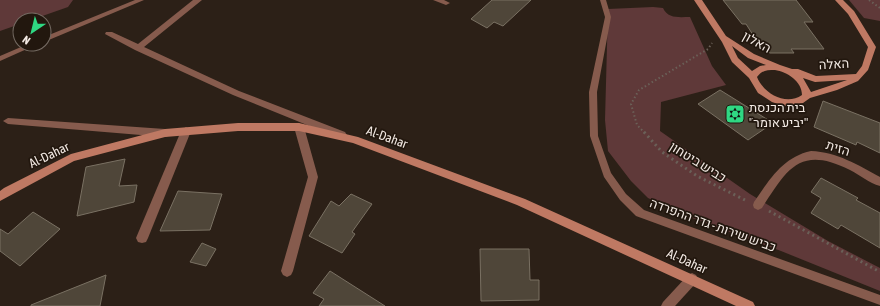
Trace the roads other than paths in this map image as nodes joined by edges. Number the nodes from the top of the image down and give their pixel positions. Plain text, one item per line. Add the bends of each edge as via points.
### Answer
1 (141, 0) edge
2 (198, 0) edge
3 (436, 0) edge
4 (603, 0) edge
5 (698, 0) edge
6 (840, 0) edge
7 (446, 3) dead end
8 (721, 33) junction
9 (109, 34) dead end
10 (52, 37) edge
11 (138, 48) junction
12 (16, 52) edge
13 (0, 59) edge
14 (783, 69) junction
15 (860, 76) junction
16 (753, 77) junction
17 (807, 96) junction
18 (8, 121) dead end
19 (299, 128) junction
20 (186, 131) junction
21 (165, 133) junction
22 (355, 140) junction
23 (880, 182) edge
24 (0, 197) edge
25 (758, 205) road end
26 (142, 238) dead end
27 (287, 271) dead end
28 (692, 279) junction
29 (880, 300) edge
30 (667, 306) edge
31 (749, 306) edge

1 - 10 lane
2 - 11 street
3 - 7 street
4 - 29 lane, כביש שירות - גדר ההפרדה via 608,17 593,92 594,136 607,174 623,197 640,213
5 - 8 street, האלון
6 - 15 street, האלה via 872,47
8 - 14 street, האלון via 751,56
8 - 16 street, האלון via 735,60
9 - 11 street
11 - 22 street via 236,93
12 - 13 lane
14 - 15 street, האלה via 814,79
14 - 16 street via 763,68
14 - 17 street via 802,81
15 - 17 street, האלה via 835,88
16 - 17 street, האלון via 754,84 759,90 774,99 796,102
18 - 21 street
19 - 20 street, Al-Dahar via 238,127
19 - 22 street, Al-Dahar
19 - 27 street via 313,177
20 - 21 street, Al-Dahar
20 - 26 street
21 - 24 street, Al-Dahar via 71,158
22 - 28 street, Al-Dahar via 521,202
23 - 25 street, הזית via 833,158 814,155 802,157 778,177
28 - 30 street
28 - 31 street, Al-Dahar

